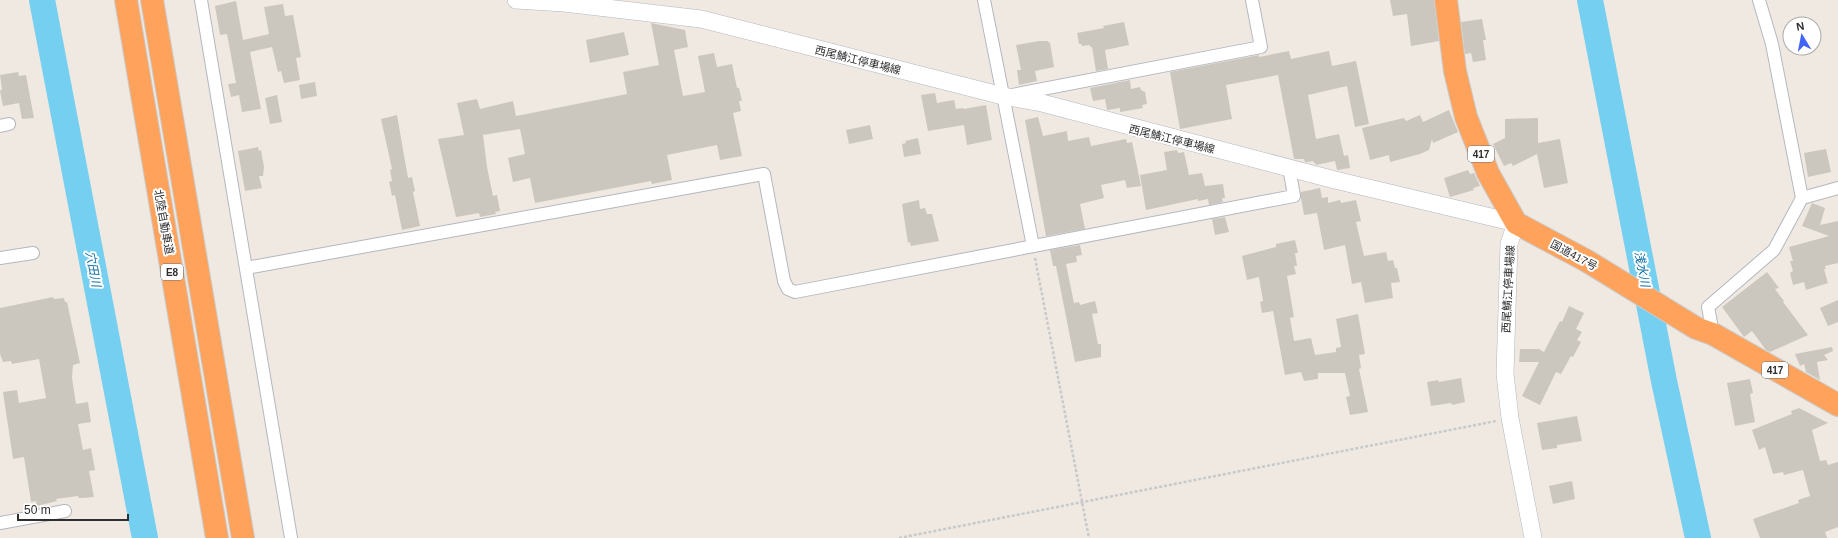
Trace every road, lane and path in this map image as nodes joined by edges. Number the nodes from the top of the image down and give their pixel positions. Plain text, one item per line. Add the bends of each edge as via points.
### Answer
1 (201, 0) edge
2 (516, 0) edge
3 (984, 0) edge
4 (1252, 0) edge
5 (1446, 0) edge
6 (1759, 0) edge
7 (564, 2) edge
8 (126, 3) edge
9 (153, 4) edge
10 (1002, 96) junction
11 (1289, 167) junction
12 (1838, 188) edge
13 (1802, 198) junction
14 (1516, 223) junction
15 (1033, 246) junction
16 (33, 253) dead end
17 (0, 258) edge
18 (246, 268) junction
19 (1705, 331) junction
20 (1838, 404) edge
21 (1510, 418) junction
22 (1082, 502) junction
23 (65, 511) dead end
24 (0, 523) edge
25 (217, 538) edge
26 (243, 538) edge
27 (292, 538) edge
28 (899, 538) edge
29 (1089, 538) edge
30 (1533, 538) edge

1 - 18 street
2 - 7 main road, 西尾鯖江停車場線
3 - 10 street
4 - 10 street via 1261,48
5 - 14 highway, 417 via 1455,71 1466,117 1488,173
6 - 13 street via 1772,44
7 - 10 main road, 西尾鯖江停車場線 via 701,20
8 - 25 highway, 北陸自動車道 / E8
9 - 26 highway, E8
10 - 11 main road, 西尾鯖江停車場線
10 - 15 street
11 - 14 main road, 西尾鯖江停車場線
11 - 15 street via 1294,196
12 - 13 street
13 - 19 street via 1774,250 1708,307
14 - 19 highway, 国道417号 / 417 via 1587,261
14 - 21 main road, 西尾鯖江停車場線 via 1509,244 1505,330 1505,374
15 - 18 street via 795,292 788,289 784,281 764,174
15 - 22 path
16 - 17 street
18 - 27 street
19 - 20 highway, 国道417号 / 417
21 - 22 path
21 - 30 main road, 西尾鯖江停車場線
22 - 28 path
22 - 29 path
23 - 24 street

